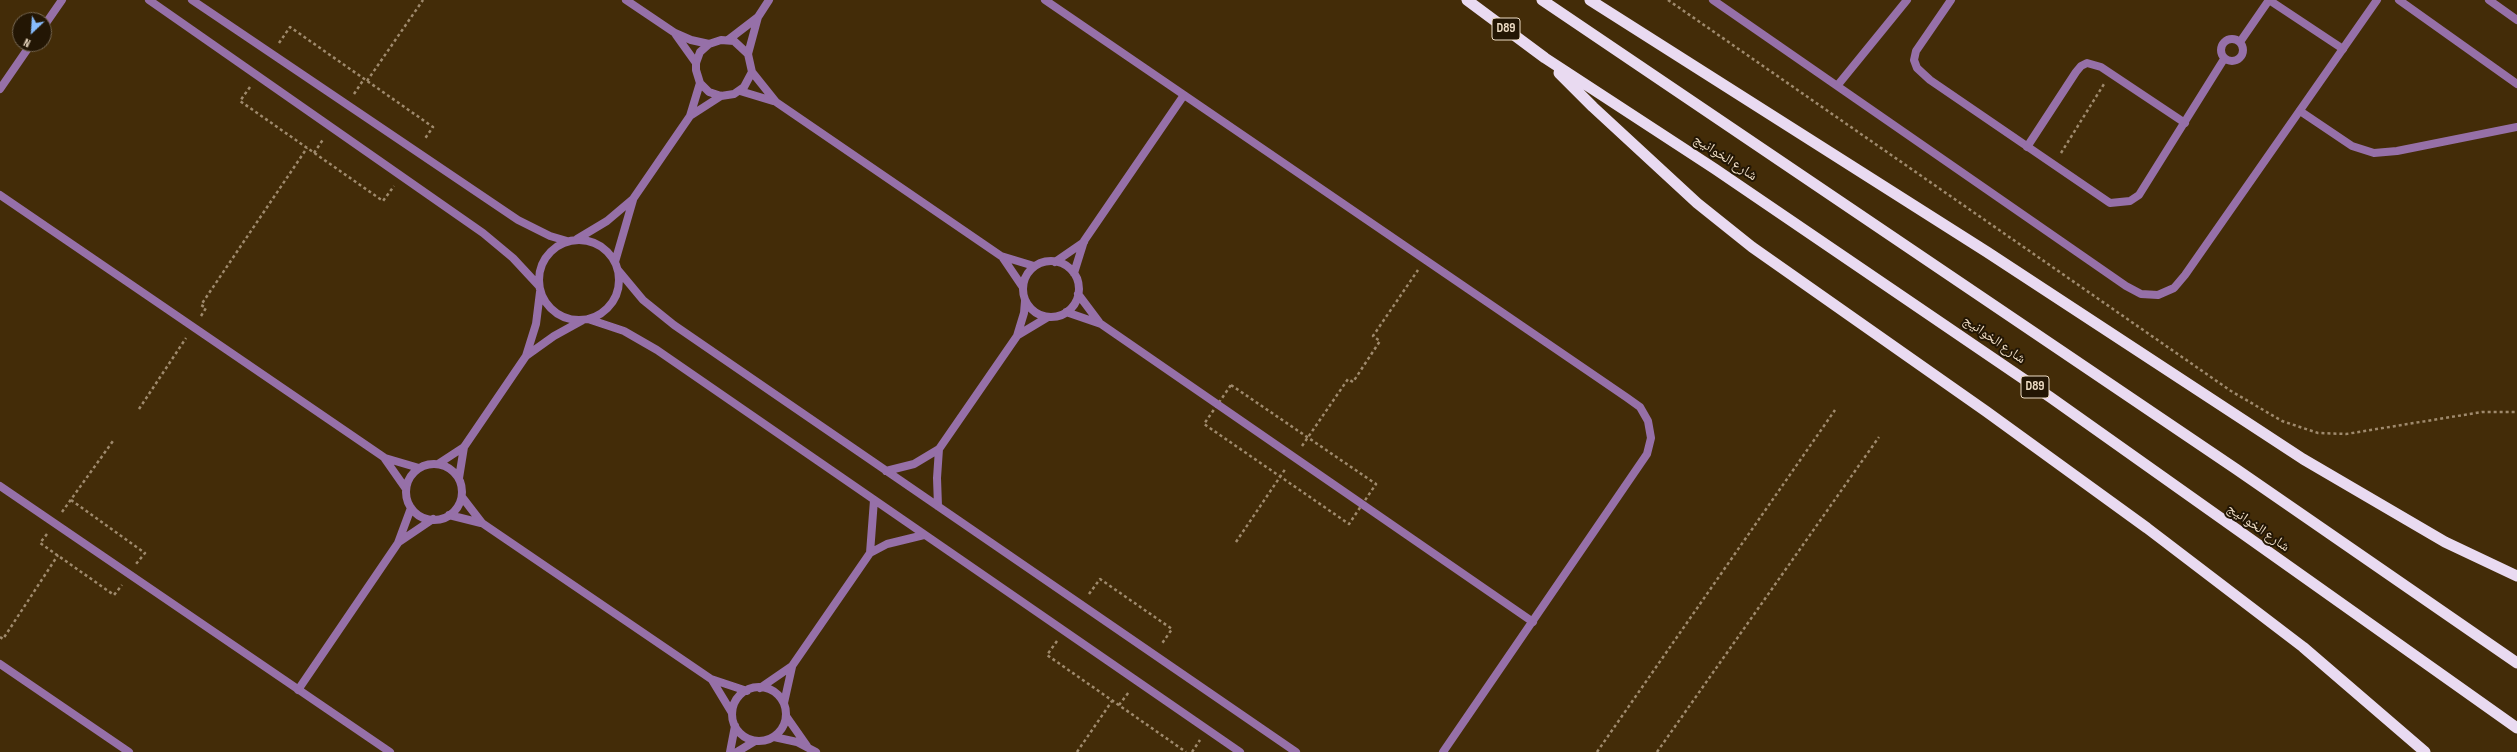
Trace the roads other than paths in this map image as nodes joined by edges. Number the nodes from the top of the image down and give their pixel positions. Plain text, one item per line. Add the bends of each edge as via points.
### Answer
1 (62, 0) edge
2 (149, 0) edge
3 (192, 0) edge
4 (626, 0) edge
5 (769, 0) edge
6 (1045, 0) edge
7 (1467, 0) edge
8 (1542, 0) edge
9 (1590, 0) edge
10 (1713, 0) edge
11 (1906, 0) edge
12 (1951, 0) edge
13 (2269, 0) edge
14 (2377, 0) edge
15 (2399, 0) edge
16 (2489, 0) edge
17 (52, 14) edge
18 (758, 17) junction
19 (2517, 20) edge
20 (674, 33) junction
21 (728, 40) junction
22 (2240, 42) junction
23 (709, 44) junction
24 (2343, 49) junction
25 (26, 52) edge
26 (748, 54) junction
27 (1544, 58) junction
28 (2224, 58) junction
29 (696, 64) junction
30 (752, 72) junction
31 (700, 83) junction
32 (2517, 84) edge
33 (1837, 86) junction
34 (0, 90) edge
35 (740, 91) junction
36 (1184, 95) junction
37 (721, 96) junction
38 (776, 102) junction
39 (2300, 111) junction
40 (690, 116) junction
41 (2184, 123) junction
42 (2517, 127) edge
43 (2027, 147) junction
44 (0, 195) edge
45 (633, 199) junction
46 (577, 240) junction
47 (567, 241) junction
48 (1084, 241) junction
49 (1001, 256) junction
50 (1055, 262) junction
51 (617, 266) junction
52 (1034, 266) junction
53 (1074, 273) junction
54 (1022, 286) junction
55 (540, 289) junction
56 (1078, 294) junction
57 (1025, 302) junction
58 (1066, 312) junction
59 (1048, 317) junction
60 (586, 319) junction
61 (1101, 324) junction
62 (1017, 336) junction
63 (526, 356) junction
64 (464, 447) junction
65 (940, 449) junction
66 (385, 458) junction
67 (438, 464) junction
68 (419, 468) junction
69 (886, 471) junction
70 (459, 478) junction
71 (0, 486) edge
72 (406, 489) junction
73 (462, 497) junction
74 (874, 500) junction
75 (938, 506) junction
76 (411, 508) junction
77 (449, 515) junction
78 (434, 519) junction
79 (482, 523) junction
80 (924, 535) junction
81 (398, 543) junction
82 (870, 553) junction
83 (2517, 576) edge
84 (1533, 622) junction
85 (2517, 663) edge
86 (0, 664) edge
87 (792, 666) junction
88 (711, 679) junction
89 (760, 688) junction
90 (298, 690) junction
91 (747, 691) junction
92 (784, 703) junction
93 (732, 713) junction
94 (786, 716) junction
95 (735, 726) junction
96 (2517, 728) edge
97 (774, 737) junction
98 (755, 741) junction
99 (808, 746) junction
100 (129, 752) edge
101 (390, 752) edge
102 (730, 752) edge
103 (737, 752) edge
104 (816, 752) edge
105 (1240, 752) edge
106 (1296, 752) edge
107 (1443, 752) edge
108 (2424, 752) edge

1 - 17 street
2 - 55 street via 499,245
3 - 47 street via 518,220
4 - 20 street
5 - 18 street
6 - 36 street
7 - 27 highway, شارع الخوانيج / D89
8 - 85 highway, شارع الخوانيج via 2230,465
9 - 83 highway via 1987,252 2302,459 2432,534
10 - 33 street
11 - 33 street
12 - 43 street via 1916,51 1914,60 1917,68 1930,80
13 - 22 street
13 - 24 street
14 - 24 street
15 - 32 street
16 - 19 street
18 - 21 street
18 - 26 street
20 - 23 street
20 - 29 street via 687,47
21 - 23 street
21 - 26 street via 740,44
22 - 28 street via 2230,39 2222,44
22 - 28 street via 2244,51 2242,56 2234,61
23 - 29 street via 700,52
24 - 39 street
25 - 34 street
26 - 30 street
27 - 96 highway, شارع الخوانيج / D89 via 1890,286
27 - 108 highway via 1645,156 1697,203 1752,247 1987,412 2146,528 2304,647
28 - 41 street
29 - 31 street
30 - 35 street via 748,83
30 - 38 street
31 - 37 street via 709,92
31 - 40 street
33 - 39 street via 2126,286 2141,294 2158,295 2174,288 2185,275
35 - 37 street
35 - 38 street
36 - 48 street
36 - 84 street via 1640,407 1648,421 1651,438 1647,454
37 - 40 street
38 - 49 street
39 - 42 street via 2352,146 2374,153 2397,151
40 - 45 street
41 - 43 street via 2139,195 2130,201 2110,203
41 - 43 street via 2094,64 2081,66
44 - 66 street
45 - 46 street via 606,222
45 - 51 street
46 - 47 street
46 - 51 street via 595,243 604,248
47 - 55 street via 550,251 545,259 540,268
48 - 50 street
48 - 53 street
49 - 52 street
49 - 54 street
50 - 52 street via 1048,261
50 - 53 street
51 - 60 street via 619,286 614,300 603,312
51 - 69 street via 634,291 658,313
52 - 54 street via 1024,278
53 - 56 street
54 - 57 street
55 - 60 street via 550,308 566,318
55 - 63 street via 536,324
56 - 58 street via 1074,305
56 - 61 street
57 - 59 street via 1035,312
57 - 62 street
58 - 59 street
58 - 61 street
59 - 62 street
60 - 63 street via 554,336
60 - 74 street via 624,331 646,343
61 - 84 street
62 - 65 street
63 - 64 street
64 - 67 street
64 - 70 street
65 - 69 street via 914,464
65 - 75 street
66 - 68 street
66 - 72 street
67 - 68 street
67 - 70 street via 450,469
68 - 72 street via 410,477
69 - 75 street
70 - 73 street
71 - 90 street
72 - 76 street
73 - 77 street via 456,509
73 - 79 street
74 - 80 street
74 - 82 street
75 - 106 street
76 - 78 street via 421,516
76 - 81 street
77 - 78 street
77 - 79 street
78 - 81 street
79 - 88 street
80 - 82 street via 887,544
80 - 105 street
81 - 90 street
82 - 87 street
84 - 107 street
86 - 100 street
87 - 89 street
87 - 92 street
88 - 91 street
88 - 93 street
89 - 91 street
89 - 92 street via 775,693
90 - 101 street
91 - 93 street via 736,701
92 - 94 street
93 - 95 street
94 - 97 street via 782,728
94 - 99 street
95 - 98 street via 743,736
95 - 102 street
97 - 98 street
97 - 99 street
98 - 103 street
99 - 104 street

